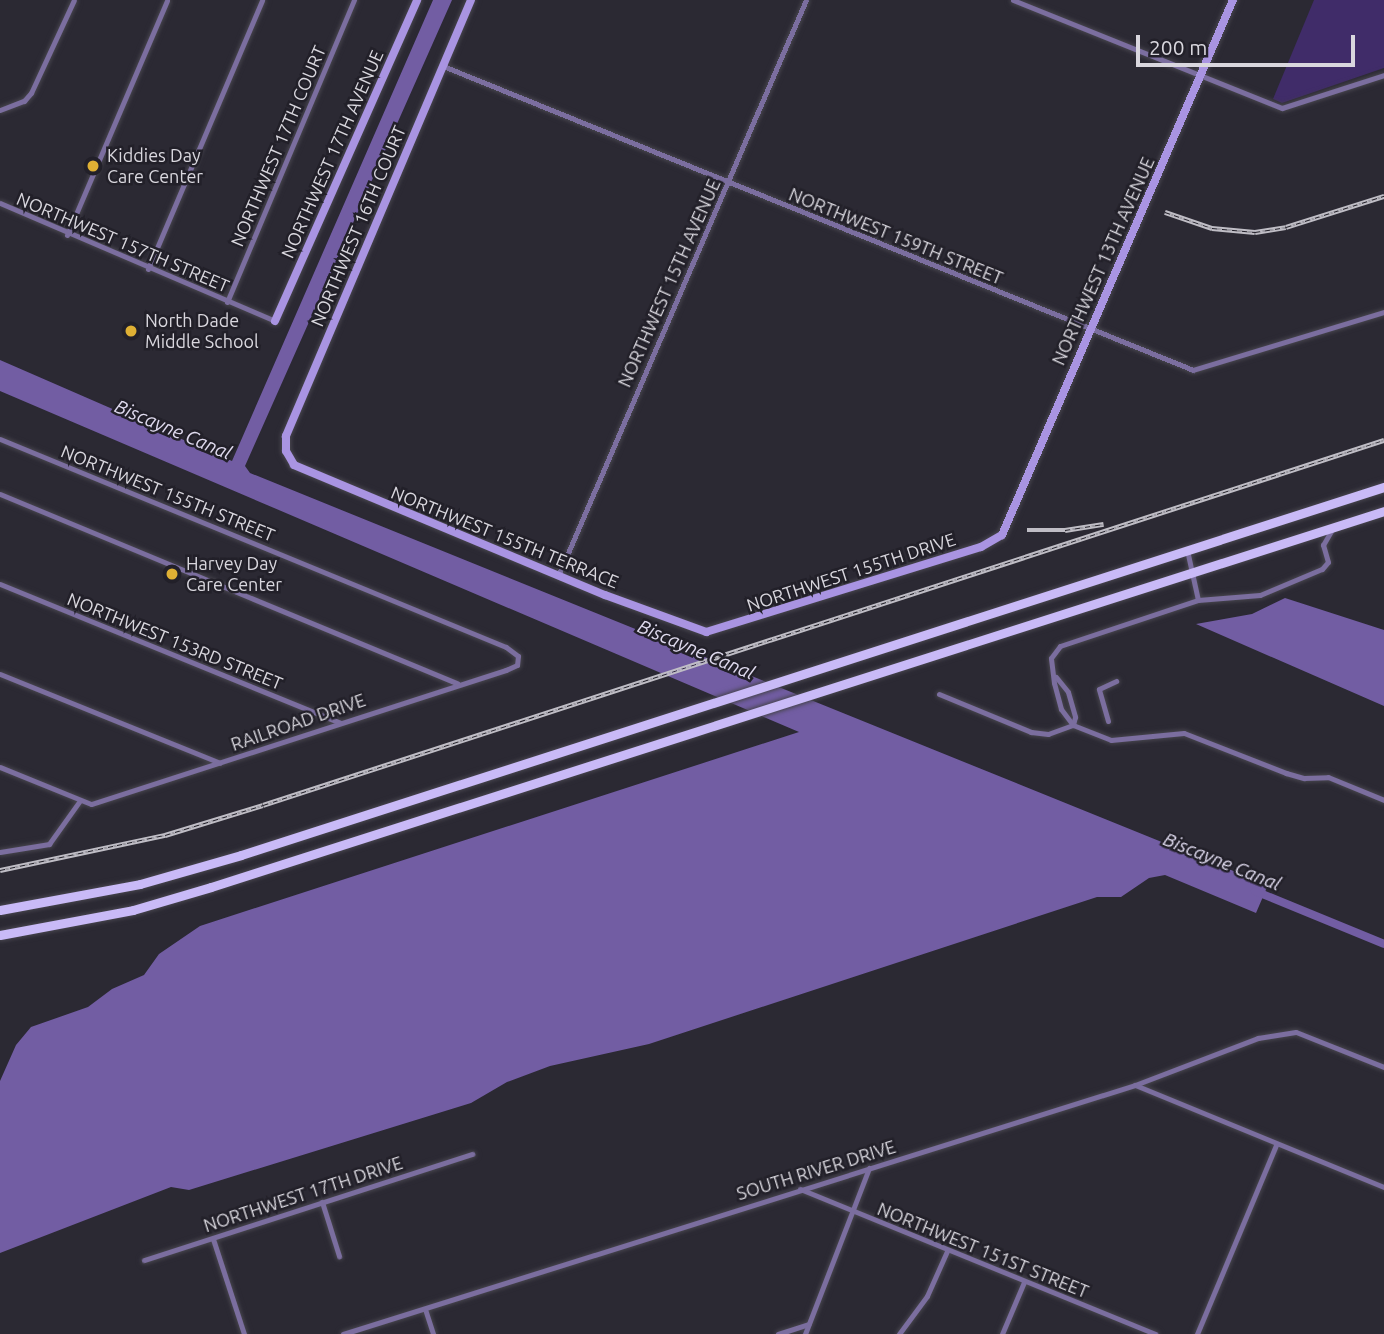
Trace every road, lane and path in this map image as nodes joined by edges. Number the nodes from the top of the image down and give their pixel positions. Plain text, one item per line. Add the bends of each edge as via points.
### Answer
1 (74, 0) edge
2 (167, 0) edge
3 (262, 0) edge
4 (354, 0) edge
5 (417, 0) edge
6 (471, 0) edge
7 (806, 0) edge
8 (1013, 0) edge
9 (1233, 0) edge
10 (443, 66) junction
11 (1384, 75) edge
12 (1201, 76) junction
13 (0, 110) edge
14 (728, 183) junction
15 (0, 203) edge
16 (67, 235) junction
17 (148, 269) junction
18 (227, 302) junction
19 (1384, 312) edge
20 (275, 321) joint
21 (1091, 329) junction
22 (0, 439) edge
23 (294, 466) joint
24 (1384, 487) edge
25 (0, 494) edge
26 (1384, 511) edge
27 (1334, 527) junction
28 (1002, 535) joint
29 (1187, 550) junction
30 (1192, 572) junction
31 (558, 576) junction
32 (0, 584) edge
33 (1198, 600) junction
34 (706, 632) joint
35 (518, 656) joint
36 (0, 674) edge
37 (1056, 677) junction
38 (1116, 681) dead end
39 (457, 683) junction
40 (939, 694) dead end
41 (1108, 721) dead end
42 (340, 723) junction
43 (1073, 725) junction
44 (220, 763) junction
45 (0, 767) edge
46 (1384, 800) edge
47 (79, 802) junction
48 (0, 852) edge
49 (0, 910) edge
50 (0, 936) edge
51 (1384, 1067) edge
52 (1135, 1085) junction
53 (1276, 1145) junction
54 (472, 1153) dead end
55 (869, 1168) junction
56 (1384, 1187) edge
57 (800, 1189) junction
58 (322, 1202) junction
59 (852, 1213) junction
60 (214, 1239) junction
61 (947, 1251) junction
62 (339, 1256) dead end
63 (144, 1260) dead end
64 (1024, 1282) junction
65 (425, 1309) junction
66 (810, 1324) junction
67 (244, 1334) edge
68 (343, 1334) edge
69 (433, 1334) edge
70 (778, 1334) edge
71 (805, 1334) edge
72 (899, 1334) edge
73 (1002, 1334) edge
74 (1156, 1334) edge
75 (1197, 1334) edge

1 - 13 street via 32,93
2 - 16 street
3 - 17 street
4 - 18 street, NORTHWEST 17TH COURT
5 - 20 street, NORTHWEST 17TH AVENUE
6 - 10 street, NORTHWEST 16TH COURT
7 - 14 street, NORTHWEST 15TH AVENUE
8 - 12 street
9 - 12 street, NORTHWEST 13TH AVENUE
10 - 14 street, NORTHWEST 159TH STREET
10 - 23 street, NORTHWEST 16TH COURT via 286,436 286,452
11 - 12 street via 1282,108
12 - 21 street, NORTHWEST 13TH AVENUE
14 - 21 street, NORTHWEST 159TH STREET
14 - 31 street, NORTHWEST 15TH AVENUE
15 - 16 street, NORTHWEST 157TH STREET
16 - 17 street, NORTHWEST 157TH STREET
17 - 18 street, NORTHWEST 157TH STREET
18 - 20 street, NORTHWEST 157TH STREET
19 - 21 street, NORTHWEST 159TH STREET via 1193,370
21 - 28 street, NORTHWEST 13TH AVENUE
22 - 35 street, NORTHWEST 155TH STREET via 506,647
23 - 31 street, NORTHWEST 155TH TERRACE
24 - 29 main road
25 - 39 street
26 - 27 main road
27 - 30 main road
27 - 33 street via 1323,545 1325,566 1261,596
28 - 34 street, NORTHWEST 155TH DRIVE via 981,547
29 - 30 street
29 - 49 main road via 241,855 140,884
30 - 33 street
30 - 50 main road via 198,891 133,910
31 - 34 street, NORTHWEST 155TH TERRACE
32 - 42 street, NORTHWEST 153RD STREET
33 - 37 street via 1060,646 1051,658
35 - 39 street, RAILROAD DRIVE via 517,665 506,670
36 - 44 street
37 - 43 street via 1061,709
37 - 43 street via 1070,699
38 - 41 street via 1099,690
39 - 42 street, RAILROAD DRIVE
40 - 43 street via 1031,732 1048,734
42 - 44 street, RAILROAD DRIVE
43 - 46 street via 1111,740 1184,733 1286,773 1328,777
44 - 47 street, RAILROAD DRIVE via 91,804
45 - 47 street
47 - 48 street via 49,844
51 - 52 street, SOUTH RIVER DRIVE via 1296,1032 1258,1038
52 - 53 street
52 - 55 street, SOUTH RIVER DRIVE
53 - 56 street
53 - 75 street
54 - 58 street, NORTHWEST 17TH DRIVE
55 - 57 street, SOUTH RIVER DRIVE
55 - 59 street
57 - 59 street, NORTHWEST 151ST STREET
57 - 65 street, SOUTH RIVER DRIVE
58 - 60 street, NORTHWEST 17TH DRIVE
58 - 62 street
59 - 61 street, NORTHWEST 151ST STREET
59 - 66 street
60 - 63 street, NORTHWEST 17TH DRIVE
60 - 67 street
61 - 64 street, NORTHWEST 151ST STREET
61 - 72 street via 927,1296
64 - 73 street
64 - 74 street, NORTHWEST 151ST STREET
65 - 68 street, SOUTH RIVER DRIVE
65 - 69 street
66 - 70 street
66 - 71 street

